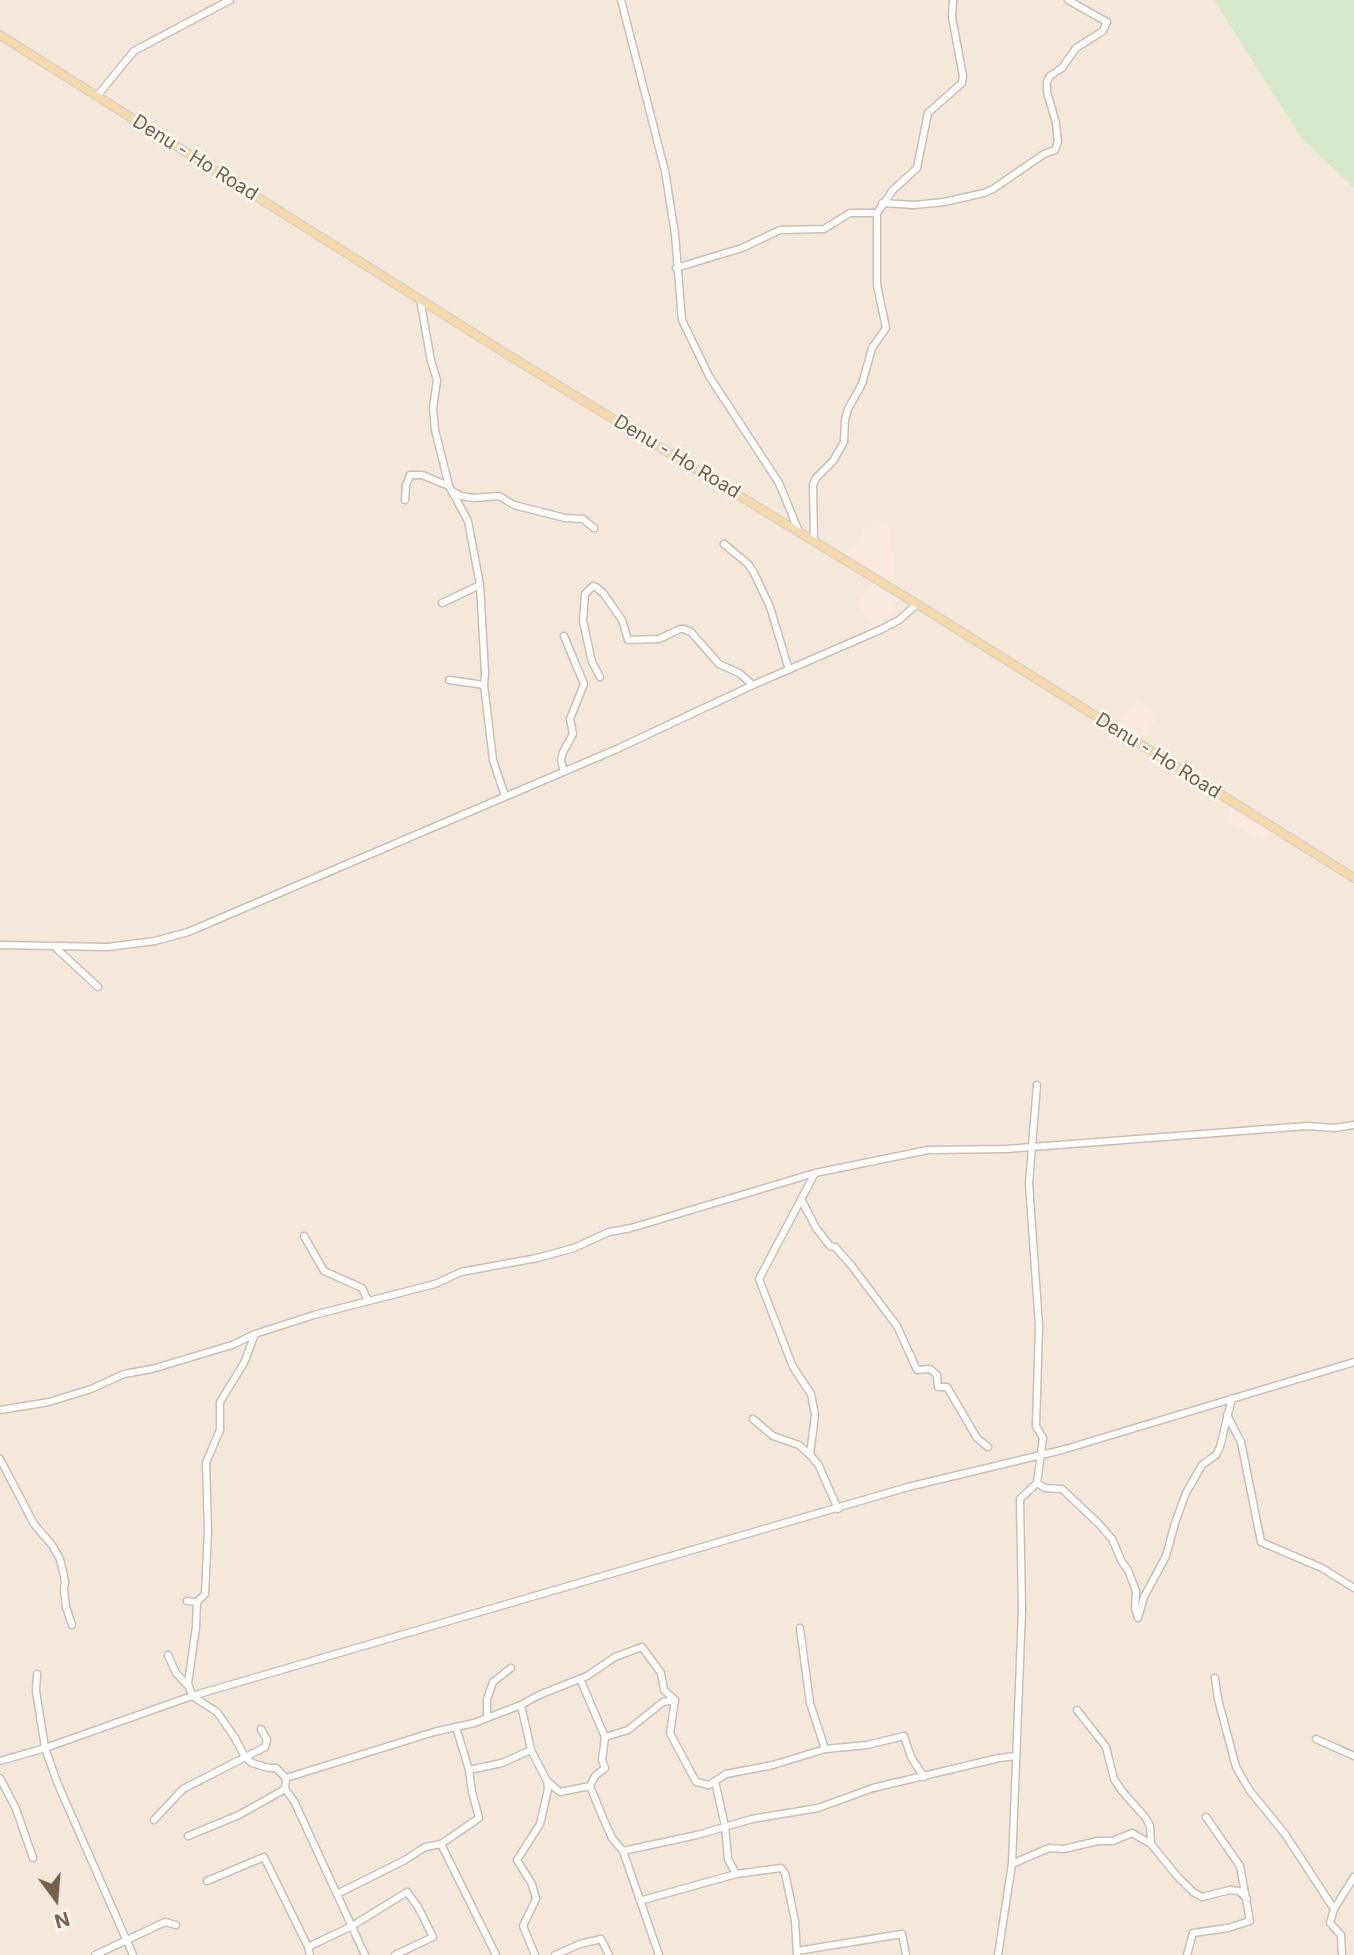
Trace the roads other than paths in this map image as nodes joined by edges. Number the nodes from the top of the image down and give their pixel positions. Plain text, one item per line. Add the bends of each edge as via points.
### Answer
1 (230, 0) edge
2 (621, 0) edge
3 (953, 0) edge
4 (1068, 0) edge
5 (0, 35) edge
6 (97, 96) junction
7 (882, 204) junction
8 (877, 213) junction
9 (676, 268) junction
10 (420, 299) junction
11 (451, 488) junction
12 (405, 499) dead end
13 (594, 528) dead end
14 (799, 532) junction
15 (814, 541) junction
16 (724, 544) dead end
17 (480, 585) junction
18 (442, 603) dead end
19 (917, 604) junction
20 (564, 636) dead end
21 (789, 670) junction
22 (600, 677) dead end
23 (449, 680) dead end
24 (484, 685) junction
25 (753, 685) junction
26 (564, 772) junction
27 (505, 796) junction
28 (1354, 878) edge
29 (0, 946) edge
30 (55, 947) junction
31 (98, 987) dead end
32 (1037, 1085) dead end
33 (1354, 1125) edge
34 (1032, 1147) junction
35 (816, 1173) junction
36 (801, 1199) junction
37 (304, 1236) dead end
38 (368, 1300) junction
39 (255, 1334) junction
40 (1354, 1362) edge
41 (1232, 1398) junction
42 (0, 1410) edge
43 (1227, 1415) junction
44 (753, 1419) dead end
45 (988, 1447) dead end
46 (1041, 1454) junction
47 (810, 1455) junction
48 (0, 1459) edge
49 (1037, 1483) junction
50 (838, 1509) junction
51 (1354, 1588) edge
52 (187, 1601) dead end
53 (197, 1602) junction
54 (72, 1625) dead end
55 (800, 1628) dead end
56 (168, 1655) dead end
57 (511, 1668) dead end
58 (37, 1674) dead end
59 (1215, 1678) dead end
60 (580, 1679) junction
61 (191, 1692) junction
62 (675, 1700) junction
63 (521, 1705) junction
64 (1077, 1710) dead end
65 (486, 1718) junction
66 (456, 1727) junction
67 (261, 1729) dead end
68 (605, 1737) junction
69 (1316, 1739) dead end
70 (45, 1748) junction
71 (825, 1749) junction
72 (531, 1750) junction
73 (1016, 1756) junction
74 (1354, 1756) edge
75 (245, 1757) junction
76 (0, 1761) edge
77 (469, 1770) junction
78 (286, 1777) junction
79 (924, 1777) junction
80 (0, 1778) edge
81 (547, 1781) junction
82 (715, 1781) junction
83 (590, 1786) junction
84 (285, 1789) junction
85 (1206, 1817) dead end
86 (155, 1820) dead end
87 (725, 1826) junction
88 (188, 1836) dead end
89 (441, 1844) junction
90 (1151, 1844) junction
91 (623, 1851) junction
92 (33, 1858) dead end
93 (1012, 1864) junction
94 (736, 1874) junction
95 (1354, 1877) edge
96 (206, 1881) dead end
97 (337, 1894) junction
98 (639, 1899) junction
99 (1247, 1899) junction
100 (1334, 1909) junction
101 (176, 1925) dead end
102 (352, 1926) junction
103 (126, 1941) junction
104 (309, 1951) edge
105 (797, 1953) edge
106 (95, 1955) edge
107 (133, 1955) edge
108 (365, 1955) edge
109 (395, 1955) edge
110 (496, 1955) edge
111 (535, 1955) edge
112 (555, 1955) edge
113 (609, 1955) edge
114 (659, 1955) edge
115 (906, 1955) edge
116 (998, 1955) edge
117 (1187, 1955) edge
118 (1342, 1955) edge

1 - 6 street via 134,51
2 - 9 street via 665,171
3 - 7 street via 962,83 928,113 917,168
4 - 7 street via 1107,22 1103,32 1076,48 1047,81 1056,123 1055,150 984,193 944,202
5 - 6 main road, Denu - Ho Road
6 - 10 main road, Denu - Ho Road
7 - 8 street
8 - 9 street via 850,213 824,229 780,230 742,248
8 - 15 street via 877,285 886,328 872,348 862,384 848,408 844,442 813,485
9 - 14 street via 688,335 709,376 779,483
10 - 11 street via 437,380 435,430
10 - 14 main road, Denu - Ho Road
11 - 12 street via 411,475
11 - 13 street via 461,496 502,497 514,505 583,519
11 - 17 street via 468,522
14 - 15 main road, Denu - Ho Road
15 - 19 main road, Denu - Ho Road
16 - 21 street via 754,573 770,607
17 - 18 street
17 - 24 street
19 - 21 street via 882,629
19 - 28 main road, Denu - Ho Road
20 - 26 street via 584,684 570,719 573,734 561,760
21 - 25 street
22 - 25 street via 583,621 585,594 593,586 622,620 628,640 659,639 684,629 719,664
23 - 24 street
24 - 27 street via 492,751
25 - 26 street
26 - 27 street
27 - 30 street via 188,932 131,945
29 - 30 street
30 - 31 street
32 - 34 street
33 - 34 street
34 - 35 street via 928,1150
34 - 46 street via 1029,1183 1039,1326 1036,1426 1043,1438
35 - 36 street
35 - 38 street via 609,1232 550,1255 461,1272 435,1284
36 - 45 street via 816,1228 897,1326 917,1370 930,1369 937,1375 938,1387 947,1387 976,1438
36 - 47 street via 760,1279 793,1367 811,1394 815,1415
37 - 38 street via 324,1271 362,1289
38 - 39 street
39 - 42 street via 49,1402
39 - 53 street via 220,1402 220,1430 206,1463 205,1594
40 - 41 street
41 - 43 street
41 - 46 street
43 - 49 street via 1220,1447 1202,1465 1186,1493 1167,1556 1138,1618 1136,1591 1112,1539 1062,1489
43 - 51 street via 1241,1442 1261,1542 1322,1568
44 - 47 street via 773,1436 799,1445
46 - 49 street
46 - 50 street
47 - 50 street
48 - 54 street via 34,1524 60,1559
49 - 73 street via 1020,1499 1022,1610
50 - 61 street
52 - 53 street
53 - 61 street via 188,1683
55 - 71 street via 810,1703
56 - 61 street
57 - 65 street via 493,1682
58 - 70 street
59 - 100 street via 1236,1767
60 - 62 street via 642,1647 661,1673 664,1690
60 - 63 street
60 - 68 street
61 - 70 street
61 - 75 street via 216,1712
62 - 68 street via 663,1702 628,1730
62 - 82 street via 670,1732 696,1782 709,1786
63 - 65 street
63 - 72 street
64 - 90 street via 1106,1747 1114,1779 1145,1816
65 - 66 street
66 - 77 street
66 - 78 street
67 - 75 street via 265,1747
68 - 83 street via 605,1768
69 - 74 street
70 - 76 street
70 - 103 street
71 - 79 street via 904,1736
71 - 82 street via 726,1774
72 - 77 street
72 - 81 street
73 - 79 street
73 - 93 street
75 - 78 street via 276,1768
75 - 86 street via 183,1789
77 - 89 street via 479,1818
78 - 84 street
79 - 87 street via 873,1788 818,1808
80 - 92 street
81 - 83 street via 560,1792
81 - 111 street via 540,1824 517,1860 536,1899 523,1926
82 - 87 street
83 - 91 street via 612,1838
84 - 88 street
84 - 97 street
85 - 99 street via 1240,1866
87 - 91 street
87 - 94 street via 728,1859
89 - 97 street via 425,1847
89 - 110 street
90 - 93 street via 1132,1833 1113,1841 1049,1848
90 - 99 street via 1193,1892 1202,1897 1239,1891
91 - 98 street
93 - 116 street
94 - 98 street
94 - 105 street via 781,1868 785,1873
95 - 100 street
96 - 104 street via 264,1857
97 - 102 street
98 - 114 street
99 - 117 street via 1250,1921 1193,1933
100 - 118 street via 1331,1923 1341,1935
101 - 103 street via 165,1922
102 - 104 street
102 - 108 street
102 - 109 street via 407,1892 433,1937
103 - 106 street
103 - 107 street
105 - 115 street via 902,1934
112 - 113 street via 601,1940

